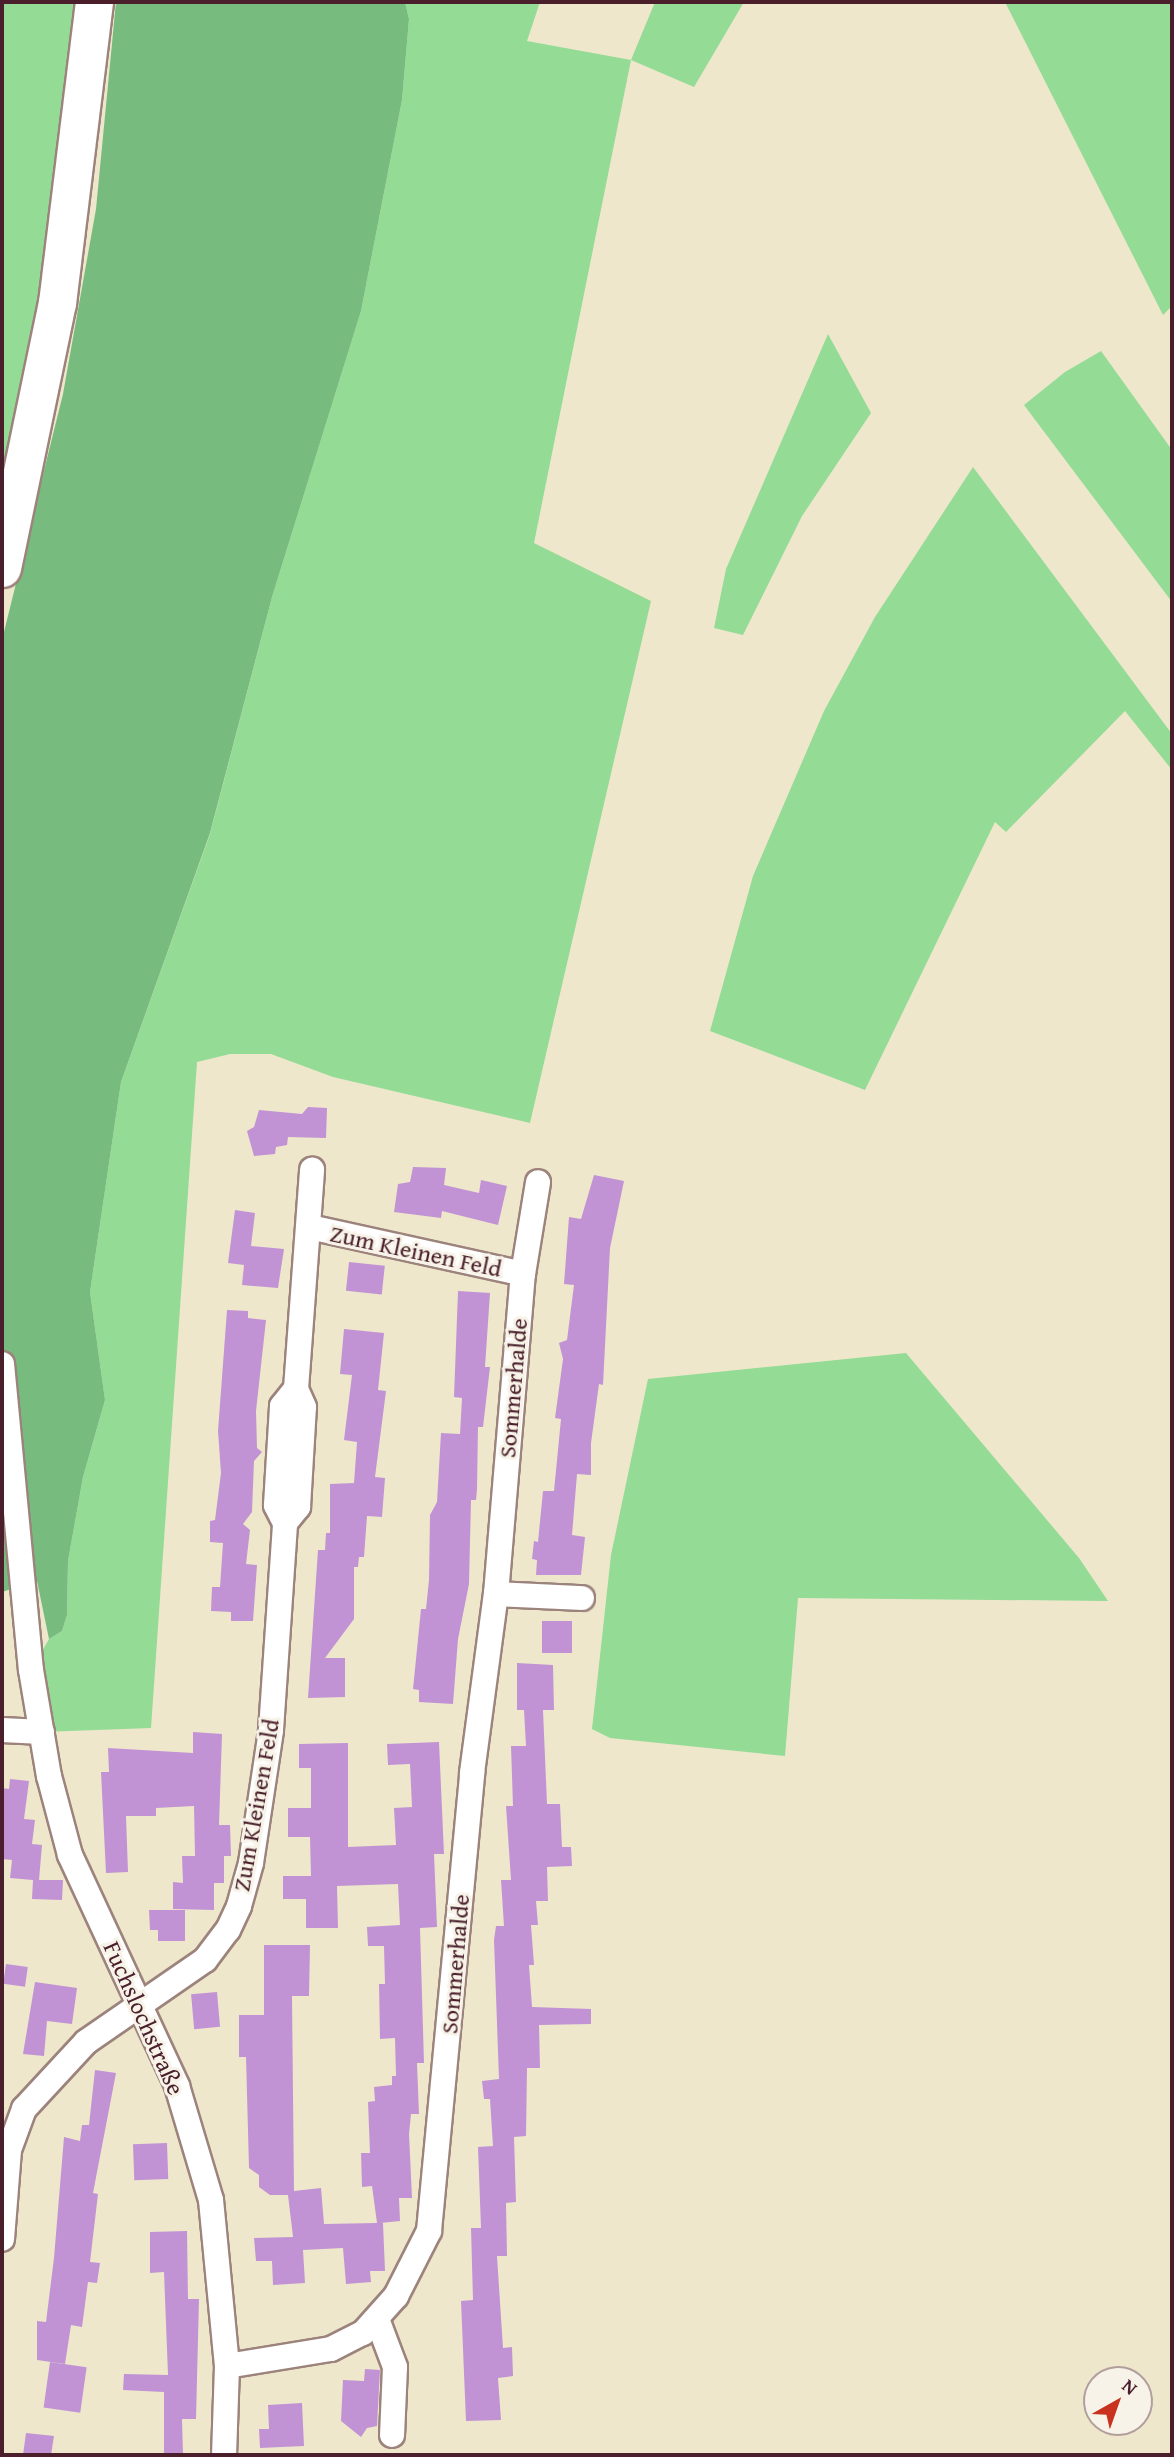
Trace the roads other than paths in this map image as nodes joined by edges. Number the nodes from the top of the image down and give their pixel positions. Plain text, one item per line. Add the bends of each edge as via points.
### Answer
1 (94, 2) edge
2 (2, 568) edge
3 (312, 1170) dead end
4 (538, 1182) dead end
5 (310, 1227) junction
6 (523, 1274) junction
7 (2, 1364) edge
8 (496, 1594) junction
9 (582, 1598) dead end
10 (2, 1730) edge
11 (42, 1732) junction
12 (138, 2004) junction
13 (2, 2239) edge
14 (377, 2319) junction
15 (227, 2366) junction
16 (392, 2435) dead end
17 (223, 2455) edge

1 - 2 street via 57,303
3 - 5 street, Zum Kleinen Feld
4 - 6 street, Sommerhalde
5 - 6 street, Zum Kleinen Feld
5 - 12 street, Zum Kleinen Feld via 296,1388 282,1406 276,1505 285,1523 271,1730 251,1863 228,1930 205,1960
6 - 8 street, Sommerhalde
7 - 11 street, Fuchslochstraße via 22,1588
8 - 9 street
8 - 14 street, Sommerhalde via 472,1773 429,2231 418,2259
10 - 11 street
11 - 12 street, Fuchslochstraße via 70,1856
12 - 13 street, Zum Kleinen Feld via 86,2042 24,2109 9,2150
12 - 15 street, Fuchslochstraße via 177,2086 211,2200
14 - 15 street, Sommerhalde via 363,2333 331,2349
14 - 16 street via 395,2367
15 - 17 street, Fuchslochstraße

